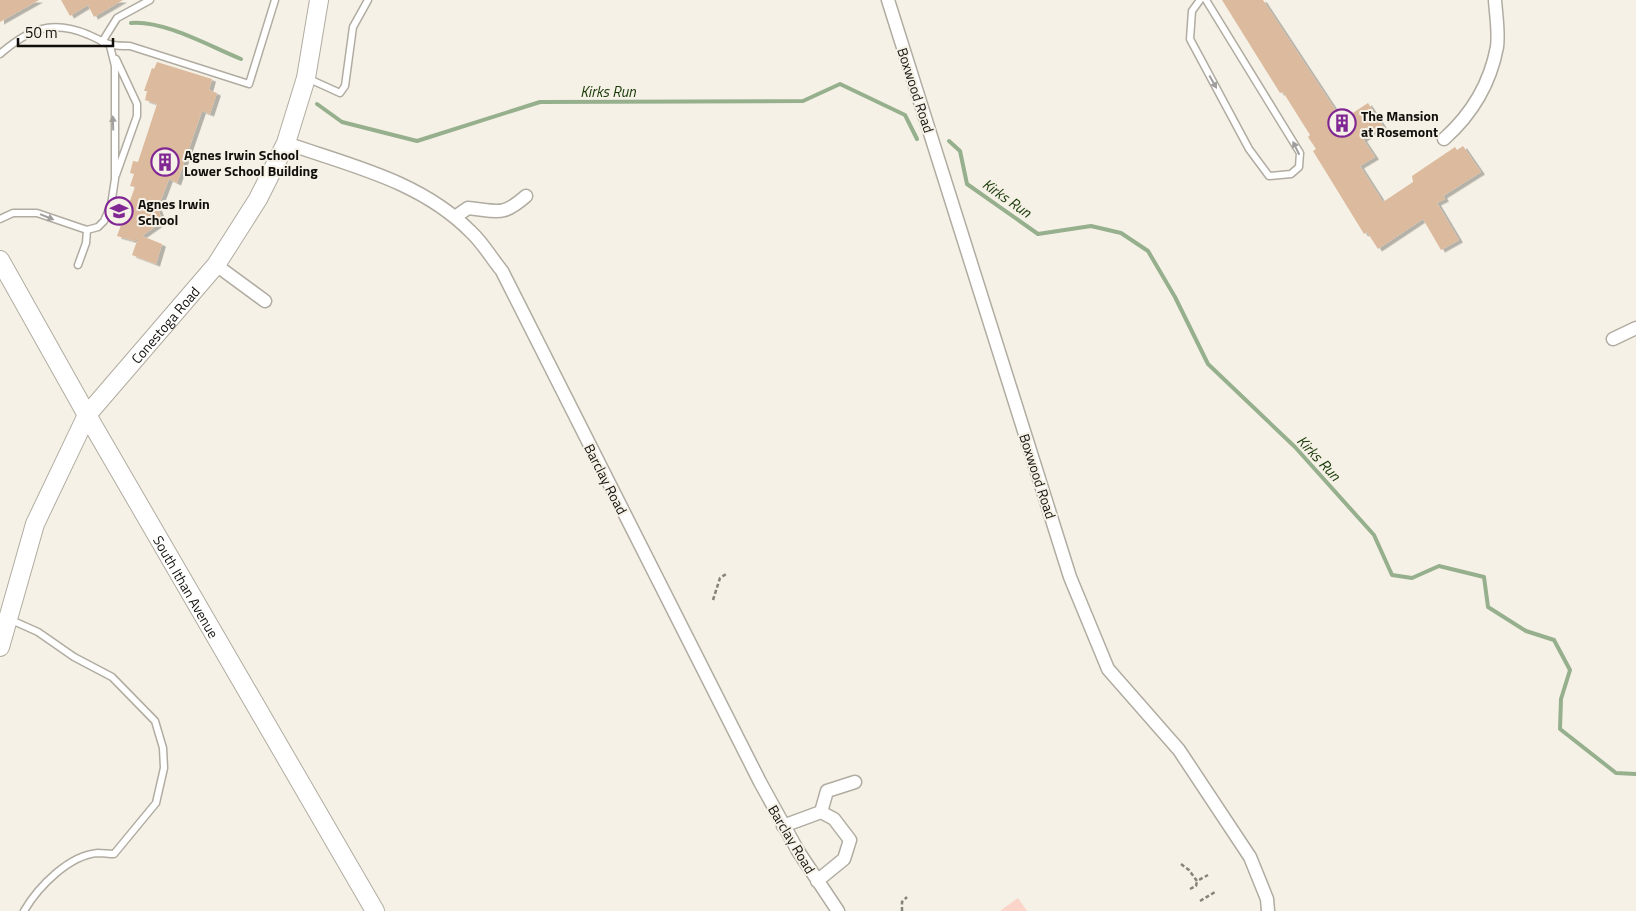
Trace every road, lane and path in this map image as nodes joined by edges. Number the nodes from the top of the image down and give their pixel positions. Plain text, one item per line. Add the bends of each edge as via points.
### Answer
1 (150, 0) edge
2 (275, 0) edge
3 (319, 0) edge
4 (368, 0) edge
5 (888, 0) edge
6 (1200, 0) edge
7 (1206, 0) edge
8 (1495, 0) edge
9 (102, 42) junction
10 (110, 46) junction
11 (0, 54) edge
12 (306, 78) junction
13 (1444, 139) dead end
14 (286, 143) junction
15 (115, 179) junction
16 (526, 196) dead end
17 (455, 217) junction
18 (0, 219) edge
19 (86, 230) junction
20 (0, 260) edge
21 (78, 265) dead end
22 (216, 265) junction
23 (265, 301) dead end
24 (1636, 328) edge
25 (1614, 339) dead end
26 (87, 415) junction
27 (726, 574) dead end
28 (713, 600) dead end
29 (8, 618) junction
30 (0, 647) edge
31 (855, 782) dead end
32 (822, 812) junction
33 (783, 826) junction
34 (1181, 864) dead end
35 (1208, 875) dead end
36 (817, 881) junction
37 (1197, 881) junction
38 (1190, 889) dead end
39 (1216, 892) dead end
40 (906, 897) dead end
41 (1200, 901) dead end
42 (24, 911) edge
43 (376, 911) edge
44 (838, 911) edge
45 (902, 911) edge
46 (1268, 911) edge

1 - 9 lane via 117,18
2 - 10 lane via 249,84 130,46
3 - 12 street, Conestoga Road
4 - 12 lane via 354,27 340,93
5 - 46 street, Boxwood Road via 1070,577 1108,669 1179,750 1250,857 1267,899
6 -> 7 lane via 1192,11 1190,40 1249,149 1269,176 1291,174 1299,166 1300,152
8 - 13 street via 1497,45 1485,89 1464,122
9 - 10 lane
9 - 11 lane via 55,26 39,28 17,39
15 -> 10 lane via 115,66
10 - 15 lane via 137,104 137,116
12 - 14 street, Conestoga Road
14 - 17 street, Barclay Road via 416,189
14 - 22 street, Conestoga Road via 258,199
15 - 19 lane via 111,205 104,221 98,227
16 - 17 street via 510,209 468,208
17 - 33 street, Barclay Road via 472,232 502,271
18 -> 19 lane via 13,213 37,213
19 - 21 lane via 86,243
20 - 26 street, South Ithan Avenue
22 - 23 street
22 - 26 street, Conestoga Road
24 - 25 street
26 - 29 street, Conestoga Road via 35,524
26 - 43 street, South Ithan Avenue
27 - 28 path via 720,578
29 - 30 street, Conestoga Road
29 - 42 lane via 38,632 74,657 112,677 155,722 163,748 164,768 156,803 123,846 114,854 97,853 74,861 47,882
31 - 32 street via 827,791
32 - 33 street
32 - 36 street via 834,819 850,840 844,859
33 - 36 street, Barclay Road
34 - 37 path
35 - 37 path
36 - 44 street, Barclay Road
37 - 38 path via 1196,886
39 - 41 path
40 - 45 path

